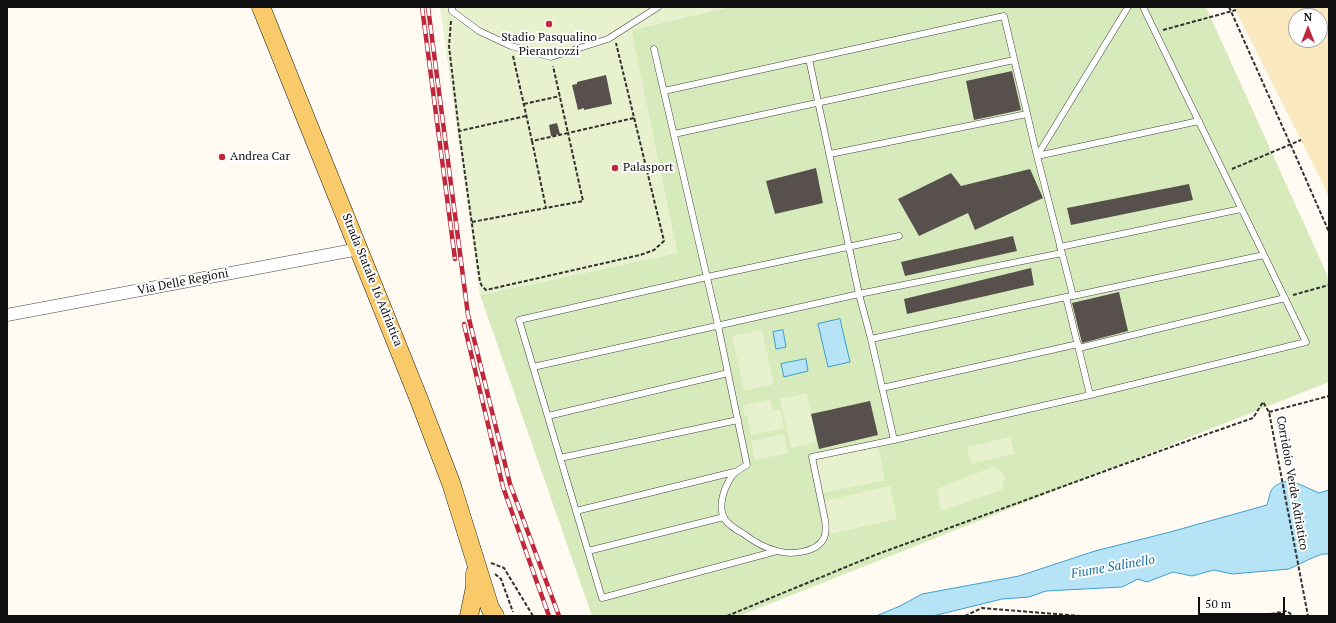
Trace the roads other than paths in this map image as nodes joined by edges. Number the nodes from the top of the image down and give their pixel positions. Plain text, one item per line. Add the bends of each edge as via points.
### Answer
1 (261, 7) edge
2 (658, 7) edge
3 (1128, 7) edge
4 (1143, 7) edge
5 (452, 9) edge
6 (654, 49) dead end
7 (809, 59) junction
8 (1014, 60) junction
9 (664, 92) junction
10 (819, 103) junction
11 (1027, 114) junction
12 (1199, 121) junction
13 (674, 134) junction
14 (830, 154) junction
15 (1036, 156) junction
16 (1241, 208) junction
17 (899, 236) dead end
18 (849, 246) junction
19 (359, 249) junction
20 (1061, 250) junction
21 (1264, 255) junction
22 (707, 277) junction
23 (858, 294) junction
24 (1073, 296) junction
25 (1066, 297) junction
26 (1285, 298) junction
27 (7, 315) edge
28 (718, 325) junction
29 (871, 339) junction
30 (1078, 346) junction
31 (533, 367) junction
32 (728, 373) junction
33 (882, 388) junction
34 (1090, 395) junction
35 (548, 416) junction
36 (738, 420) junction
37 (894, 440) junction
38 (560, 458) junction
39 (734, 472) junction
40 (576, 511) junction
41 (724, 517) junction
42 (588, 551) junction
43 (777, 551) junction
44 (475, 556) junction
45 (469, 616) edge
46 (495, 616) edge

1 - 19 main road, Strada Statale 16 Adriatica
2 - 5 lane via 608,39 550,57 511,46 479,31
3 - 15 lane
4 - 12 lane
6 - 9 lane
7 - 8 lane via 1004,16
7 - 9 lane
7 - 10 lane
8 - 10 lane
8 - 11 lane
9 - 13 lane
10 - 13 lane
10 - 14 lane
11 - 14 lane
11 - 15 lane
12 - 15 lane
12 - 16 lane
13 - 22 lane
14 - 18 lane
15 - 20 lane
16 - 20 lane
16 - 21 lane
17 - 18 lane
18 - 22 lane
18 - 23 lane
19 - 27 street, Via Delle Regioni
19 - 44 main road, Strada Statale 16 Adriatica via 449,476
20 - 23 lane
20 - 24 lane
21 - 24 lane
21 - 26 lane
22 - 28 lane
22 - 31 lane via 519,320
23 - 28 lane
23 - 29 lane
24 - 25 lane
25 - 29 lane
25 - 30 lane
26 - 30 lane
26 - 34 lane via 1306,342
28 - 31 lane
28 - 32 lane
29 - 33 lane
30 - 33 lane
30 - 34 lane
31 - 35 lane
32 - 35 lane
32 - 36 lane
33 - 37 lane
34 - 37 lane
35 - 38 lane
36 - 38 lane
36 - 39 lane via 747,465
37 - 43 lane via 812,457 825,520 824,539 812,549 801,552
38 - 40 lane
39 - 40 lane
39 - 41 lane via 722,496
40 - 42 lane
41 - 42 lane
41 - 43 lane via 736,530
42 - 43 lane via 602,598
44 - 45 main road, Strada Statale 16 Adriatica via 475,587
44 - 46 main road, Strada Statale 16 Adriatica via 490,608

